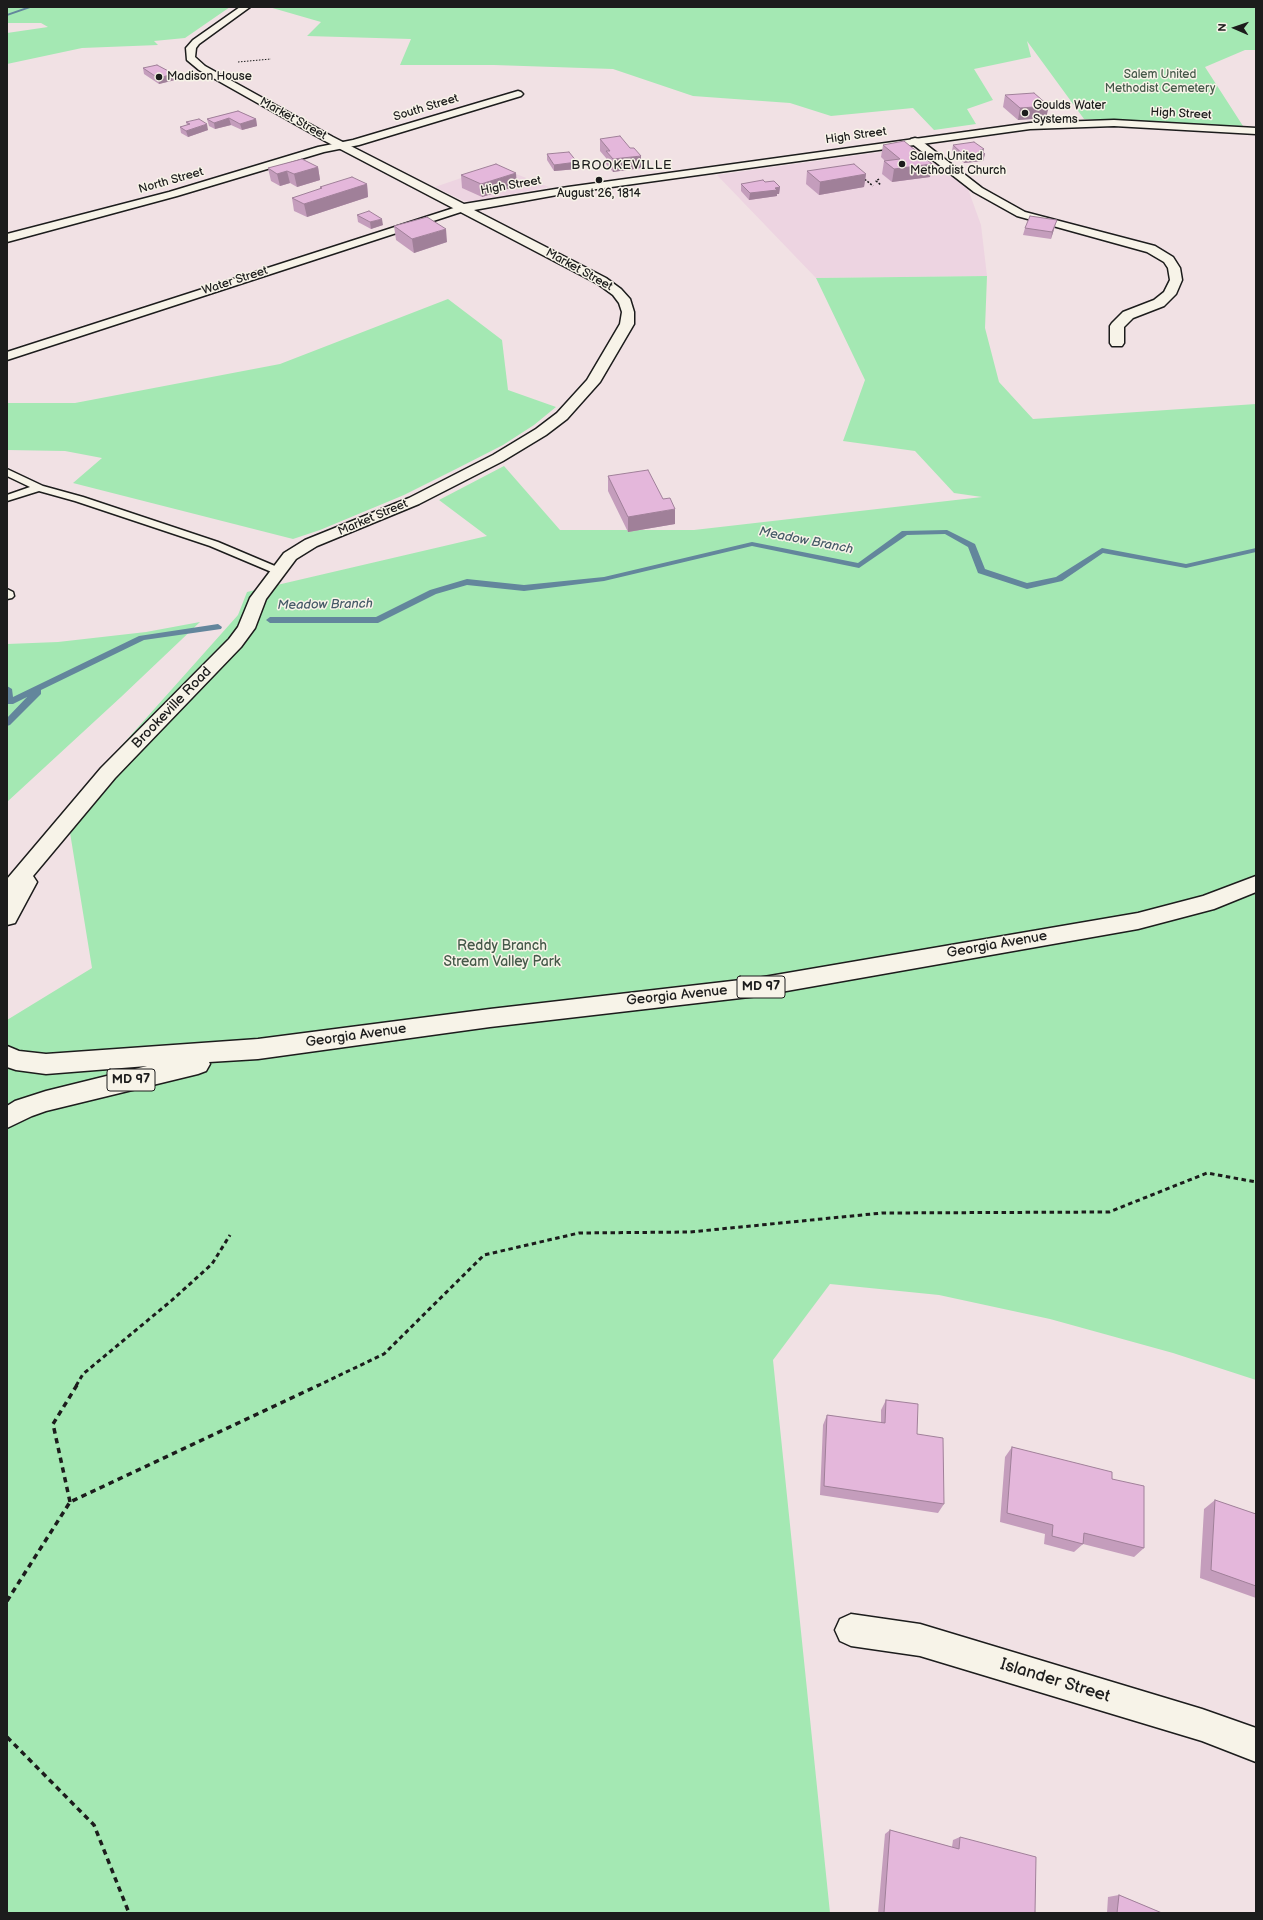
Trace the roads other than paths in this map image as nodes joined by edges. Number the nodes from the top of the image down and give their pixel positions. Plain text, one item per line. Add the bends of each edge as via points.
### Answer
1 (244, 8) edge
2 (518, 94) dead end
3 (1256, 131) edge
4 (915, 140) junction
5 (342, 145) junction
6 (463, 208) junction
7 (7, 238) edge
8 (1117, 343) dead end
9 (7, 356) edge
10 (7, 472) edge
11 (39, 488) junction
12 (7, 498) edge
13 (278, 571) junction
14 (54, 836) junction
15 (1256, 884) edge
16 (7, 893) edge
17 (7, 917) edge
18 (258, 1049) junction
19 (7, 1056) edge
20 (7, 1118) edge
21 (851, 1630) dead end
22 (1256, 1745) edge

1 - 5 main road, Market Street via 196,42 191,48 190,58 202,68
2 - 5 main road, South Street
3 - 4 main road, High Street via 1138,124 1069,124
4 - 6 main road, High Street via 568,190
4 - 8 main road via 978,190 1021,214 1151,249 1169,260 1174,268 1176,280 1170,294 1159,303 1128,315 1117,326
5 - 6 main road, Market Street
5 - 7 main road, North Street via 322,148 173,194
6 - 9 main road, Water Street
6 - 13 main road, Market Street via 602,281 617,292 625,302 628,312 627,324 621,336 593,382 562,416 541,432 498,458 414,501 311,542 290,556
10 - 11 lane
11 - 12 lane
11 - 13 lane via 214,544
13 - 14 main road, Brookeville Road via 258,598 246,628 235,643 108,773
14 - 16 main road, Brookeville Road
14 - 17 main road, Brookeville Road
15 - 18 main road, Georgia Avenue / MD 97 via 1207,903 1138,921 758,987 490,1018
18 - 19 main road, Georgia Avenue / MD 97 via 46,1064 16,1060
18 - 20 main road, Georgia Avenue / MD 97 via 46,1101 24,1108
21 - 22 main road, Islander Street via 920,1640 1202,1725

